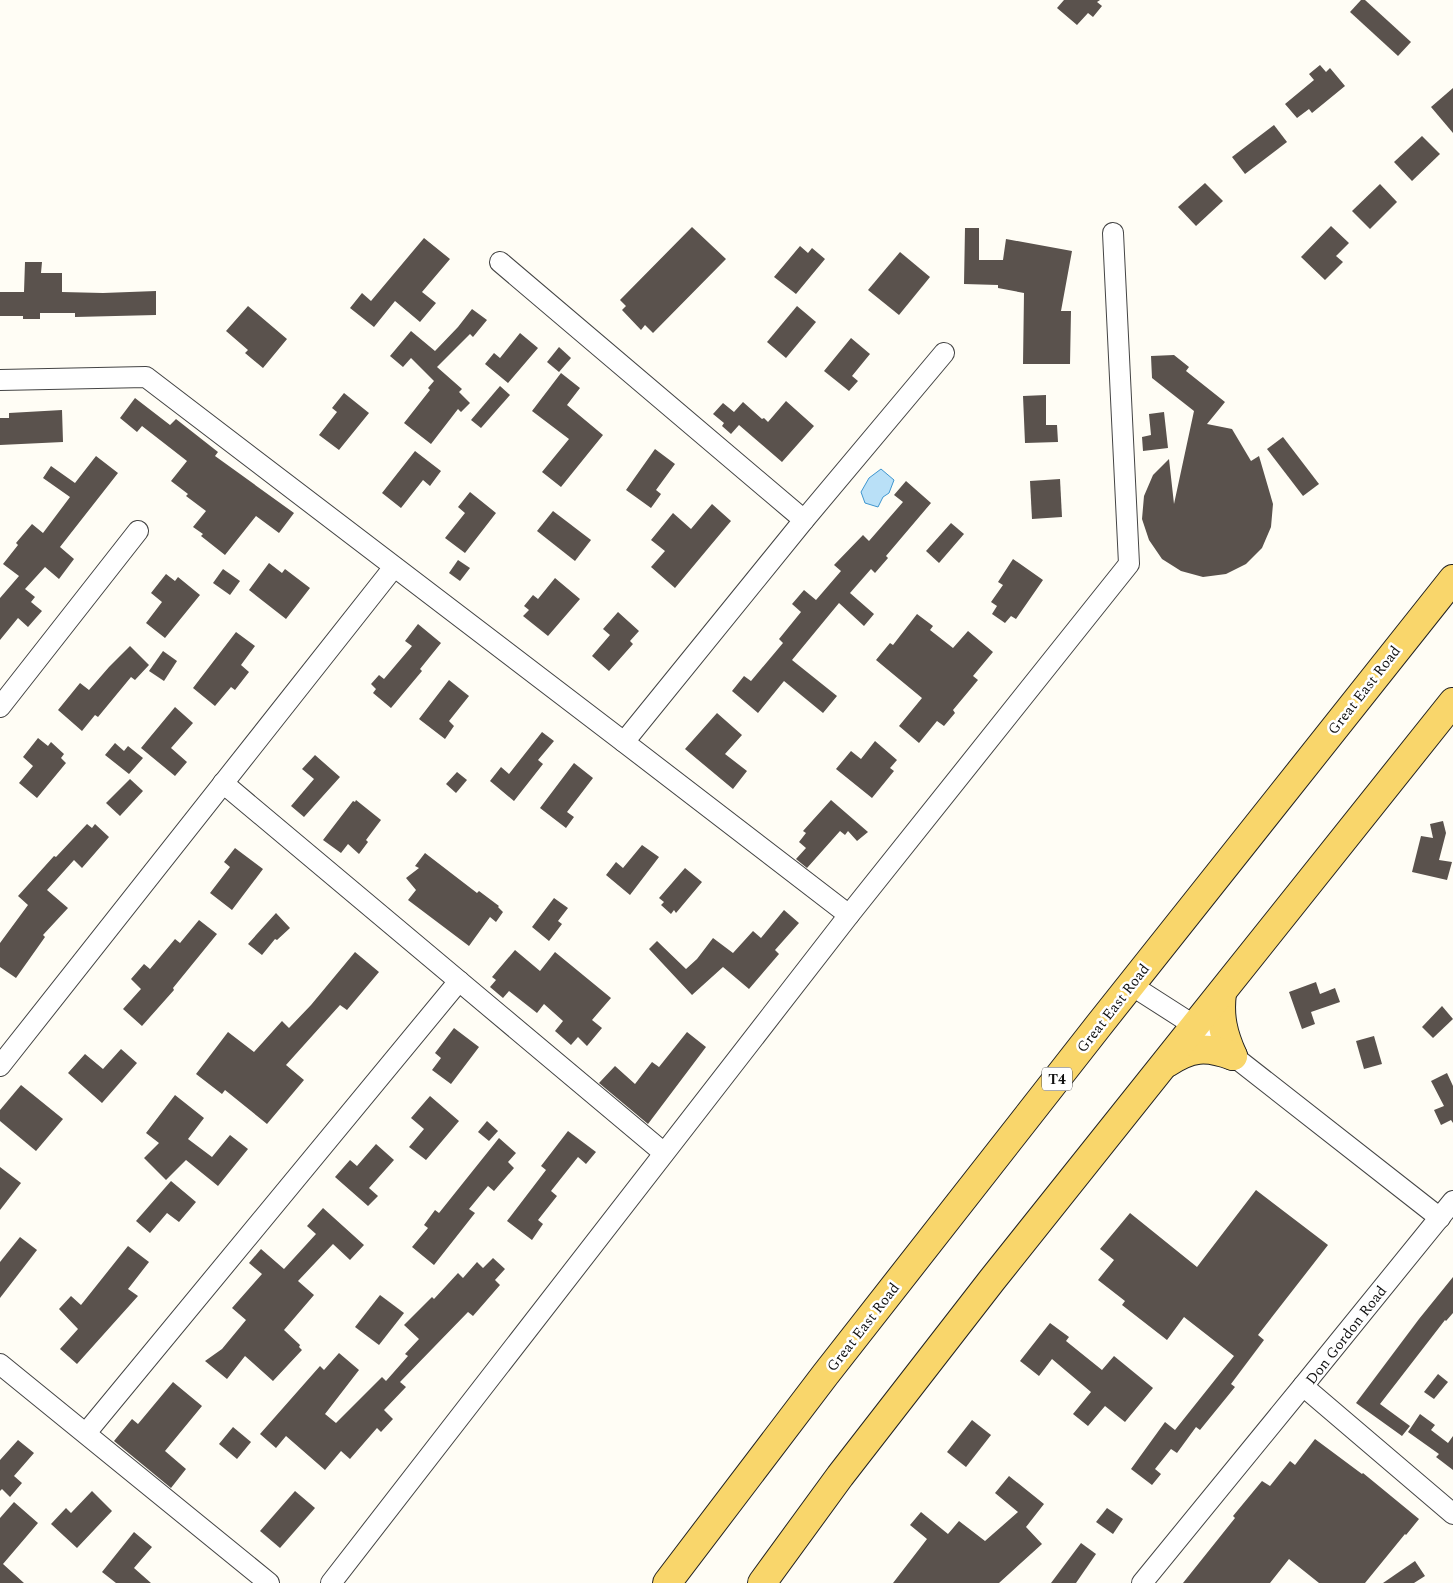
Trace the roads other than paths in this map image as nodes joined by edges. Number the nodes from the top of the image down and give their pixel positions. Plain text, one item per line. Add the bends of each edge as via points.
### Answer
1 (1113, 233) dead end
2 (500, 262) dead end
3 (944, 353) dead end
4 (0, 380) edge
5 (804, 520) junction
6 (138, 531) dead end
7 (394, 567) junction
8 (1453, 579) edge
9 (1453, 702) edge
10 (0, 707) edge
11 (624, 742) junction
12 (223, 783) junction
13 (848, 915) junction
14 (459, 981) junction
15 (1131, 985) junction
16 (1222, 993) junction
17 (1195, 1026) junction
18 (1234, 1056) junction
19 (1166, 1063) junction
20 (0, 1066) edge
21 (664, 1153) junction
22 (1453, 1201) edge
23 (1440, 1218) junction
24 (0, 1364) edge
25 (1303, 1386) junction
26 (86, 1433) junction
27 (1453, 1514) edge
28 (269, 1583) edge
29 (331, 1583) edge
30 (667, 1583) edge
31 (762, 1583) edge
32 (1142, 1583) edge

1 - 13 street via 1129,564
2 - 5 street
3 - 5 street
4 - 7 street via 146,377
5 - 11 street
6 - 10 street
7 - 11 street
7 - 12 street
8 - 15 main road, Great East Road / T4
9 - 16 main road
11 - 13 street
12 - 14 street
12 - 20 street
13 - 21 street
14 - 21 street
14 - 26 street
15 - 17 street
15 - 30 main road, Great East Road / T4 via 819,1383
16 - 17 main road
16 - 18 main road via 1222,1026
17 - 18 street
17 - 19 main road
18 - 19 main road via 1199,1049
18 - 23 street
19 - 31 main road via 840,1476
21 - 29 street
22 - 23 street, Don Gordon Road
23 - 25 street, Don Gordon Road
24 - 26 street
25 - 27 street, Don Gordon Road
25 - 32 street
26 - 28 street

